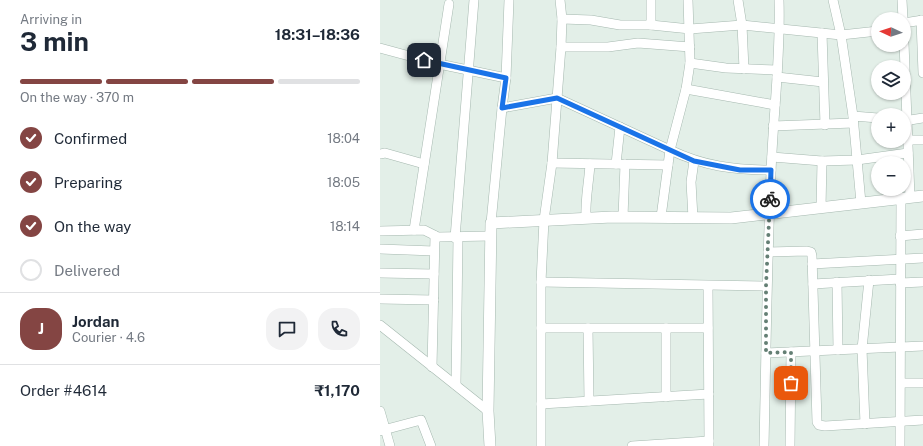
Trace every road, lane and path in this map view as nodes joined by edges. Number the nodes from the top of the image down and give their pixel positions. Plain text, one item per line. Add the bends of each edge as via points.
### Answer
1 (474, 0) edge
2 (509, 0) edge
3 (560, 0) edge
4 (651, 0) edge
5 (688, 0) edge
6 (738, 0) edge
7 (779, 0) edge
8 (833, 0) edge
9 (902, 0) edge
10 (449, 4) dead end
11 (903, 12) edge
12 (562, 19) junction
13 (922, 20) edge
14 (911, 22) edge
15 (651, 25) junction
16 (742, 25) junction
17 (780, 28) junction
18 (690, 29) junction
19 (871, 32) edge
20 (822, 33) junction
21 (841, 35) junction
22 (690, 46) junction
23 (561, 47) junction
24 (380, 48) edge
25 (904, 52) edge
26 (690, 63) junction
27 (439, 64) junction
28 (744, 69) junction
29 (468, 70) junction
30 (923, 73) edge
31 (777, 74) junction
32 (506, 78) junction
33 (823, 82) junction
34 (686, 89) junction
35 (557, 98) junction
36 (775, 105) junction
37 (502, 108) junction
38 (905, 108) edge
39 (923, 118) edge
40 (871, 119) edge
41 (853, 120) junction
42 (911, 120) edge
43 (825, 124) junction
44 (773, 126) junction
45 (620, 127) junction
46 (911, 140) edge
47 (923, 140) edge
48 (908, 148) edge
49 (670, 150) junction
50 (908, 153) junction
51 (380, 154) edge
52 (772, 157) junction
53 (857, 160) junction
54 (694, 161) junction
55 (822, 161) junction
56 (552, 163) junction
57 (424, 164) junction
58 (590, 164) junction
59 (620, 164) junction
60 (668, 165) junction
61 (771, 170) junction
62 (923, 196) edge
63 (905, 198) junction
64 (861, 203) junction
65 (821, 208) junction
66 (769, 213) junction
67 (623, 217) junction
68 (661, 217) junction
69 (586, 218) junction
70 (693, 218) junction
71 (544, 220) junction
72 (491, 223) junction
73 (414, 230) junction
74 (380, 231) edge
75 (923, 234) edge
76 (434, 236) junction
77 (491, 236) junction
78 (900, 236) junction
79 (457, 238) junction
80 (380, 250) edge
81 (434, 251) junction
82 (768, 252) junction
83 (923, 258) edge
84 (900, 259) junction
85 (812, 264) junction
86 (380, 274) edge
87 (434, 274) junction
88 (869, 280) junction
89 (900, 281) junction
90 (541, 282) junction
91 (837, 282) junction
92 (923, 282) edge
93 (813, 284) junction
94 (708, 286) junction
95 (766, 286) junction
96 (380, 299) edge
97 (434, 300) junction
98 (380, 325) edge
99 (541, 328) junction
100 (588, 328) junction
101 (666, 328) junction
102 (708, 328) junction
103 (923, 346) edge
104 (900, 347) junction
105 (862, 349) junction
106 (838, 350) junction
107 (815, 351) junction
108 (791, 352) junction
109 (766, 353) junction
110 (432, 367) junction
111 (900, 383) junction
112 (923, 383) edge
113 (456, 386) junction
114 (709, 394) junction
115 (666, 396) junction
116 (589, 401) junction
117 (541, 404) junction
118 (380, 411) edge
119 (488, 411) junction
120 (923, 420) edge
121 (900, 422) junction
122 (865, 424) junction
123 (383, 430) edge
124 (709, 443) edge
125 (390, 446) edge
126 (431, 446) edge
127 (490, 446) edge
128 (541, 446) edge
129 (632, 446) edge
130 (764, 446) edge
131 (790, 446) edge
132 (900, 446) edge

1 - 29 street
2 - 32 street
3 - 12 street
4 - 15 street
5 - 18 street
6 - 16 street
7 - 17 street
8 - 21 street
9 - 11 street
10 - 27 street
12 - 15 street via 620,25
12 - 23 street
13 - 14 street
13 - 30 street
15 - 18 street
16 - 17 street
16 - 18 street
16 - 28 street
17 - 20 street
17 - 31 street
18 - 22 street
19 - 21 street
20 - 21 street
20 - 33 street
21 - 41 street
22 - 23 street via 638,43
22 - 26 street
23 - 35 street
24 - 27 street
25 - 38 street
26 - 28 street
26 - 34 street
27 - 29 street
27 - 57 street
28 - 31 street
29 - 32 street
29 - 79 street
31 - 33 street
31 - 36 street
32 - 37 street
33 - 43 street
34 - 36 street
34 - 49 street
35 - 37 street
35 - 45 street
35 - 56 street
36 - 44 street
37 - 72 street
39 - 42 street
40 - 41 street
41 - 43 street
41 - 53 street
43 - 44 street
44 - 52 street
45 - 49 street
45 - 59 street
46 - 47 street
48 - 50 street
49 - 54 street
49 - 60 street
50 - 53 street
50 - 63 street
51 - 57 street
52 - 55 street
52 - 61 street
53 - 55 street
53 - 64 street
54 - 61 street via 740,170
54 - 70 street via 690,182
55 - 65 street
56 - 58 street
56 - 71 street
57 - 73 street
58 - 59 street
58 - 69 street
59 - 60 street
59 - 67 street
60 - 68 street
61 - 66 street
62 - 63 street
63 - 64 street
63 - 78 street
64 - 65 street
65 - 66 street
66 - 70 street via 730,218
66 - 82 street
67 - 68 street
67 - 69 street
68 - 70 street
69 - 71 street
71 - 72 street
71 - 90 street
72 - 77 street
73 - 74 street
73 - 76 street via 428,231
75 - 78 street
76 - 79 street
76 - 81 street
77 - 79 street
77 - 119 street
78 - 84 street
79 - 113 street
80 - 81 street
81 - 87 street
82 - 85 street via 809,251
82 - 95 street
83 - 84 street
84 - 85 street
84 - 89 street
85 - 93 street
86 - 87 street
87 - 97 street
88 - 89 street
88 - 91 street
88 - 105 street
89 - 92 street
89 - 104 street
90 - 94 street
90 - 99 street
91 - 93 street
91 - 106 street
93 - 107 street
94 - 95 street
94 - 102 street
95 - 109 street
96 - 97 street
97 - 110 street
98 - 110 street
99 - 100 street
99 - 117 street
100 - 101 street
100 - 116 street
101 - 102 street
101 - 115 street
102 - 114 street
103 - 104 street
104 - 105 street
104 - 111 street
105 - 106 street
105 - 122 street
106 - 107 street
107 - 108 street
107 - 122 street via 819,425
108 - 109 street
108 - 131 street
109 - 130 street
110 - 113 street
111 - 112 street
111 - 121 street
113 - 119 street
114 - 115 street
114 - 124 street
115 - 116 street
116 - 117 street
117 - 128 street
118 - 123 street
119 - 127 street
120 - 121 street
121 - 122 street
121 - 132 street
123 - 125 street
123 - 126 street via 421,420
124 - 129 street

